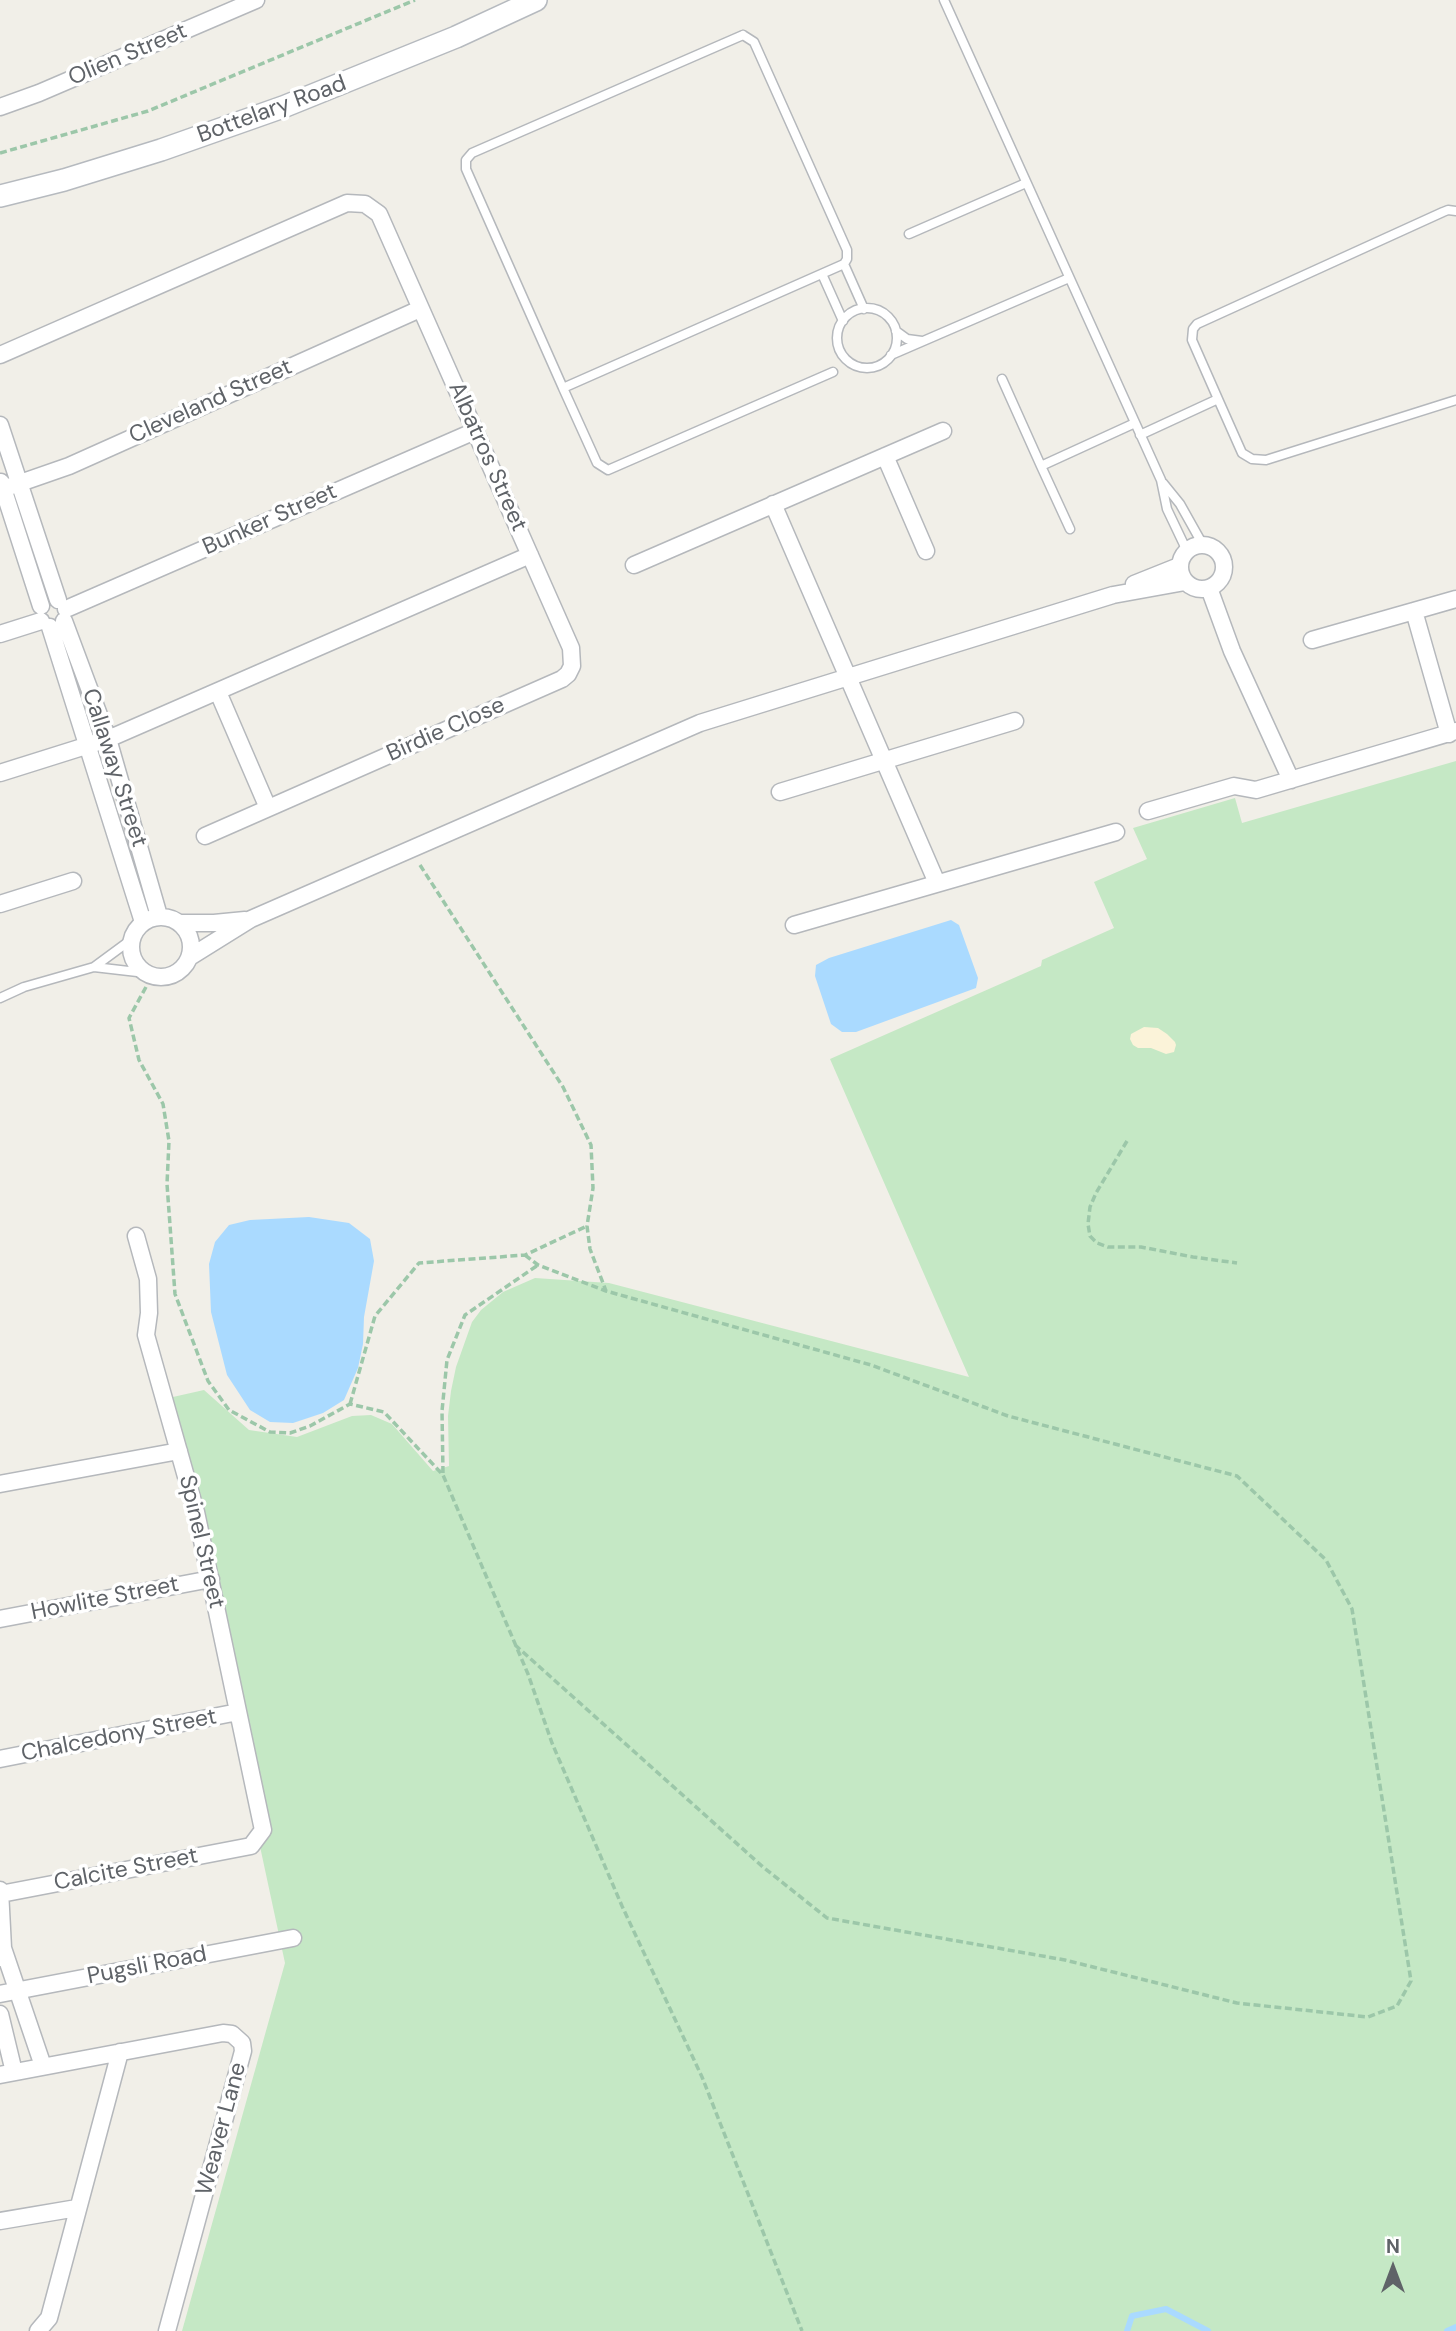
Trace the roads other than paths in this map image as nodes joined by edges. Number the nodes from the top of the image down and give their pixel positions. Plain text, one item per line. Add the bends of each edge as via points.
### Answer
1 (256, 0) edge
2 (536, 0) edge
3 (944, 0) edge
4 (0, 107) edge
5 (1026, 183) junction
6 (0, 196) edge
7 (1456, 211) edge
8 (909, 234) dead end
9 (844, 264) junction
10 (822, 274) junction
11 (1069, 278) junction
12 (420, 309) junction
13 (864, 309) junction
14 (843, 321) junction
15 (895, 331) junction
16 (925, 340) junction
17 (0, 355) edge
18 (891, 355) junction
19 (833, 372) dead end
20 (1002, 379) dead end
21 (564, 388) junction
22 (1218, 399) junction
23 (1456, 400) edge
24 (1135, 423) junction
25 (0, 425) edge
26 (475, 431) junction
27 (943, 431) dead end
28 (1140, 435) junction
29 (885, 456) junction
30 (1041, 466) junction
31 (1161, 480) junction
32 (19, 484) junction
33 (1, 486) edge
34 (773, 505) junction
35 (1070, 529) dead end
36 (1203, 545) junction
37 (926, 551) dead end
38 (1187, 551) junction
39 (530, 555) junction
40 (634, 565) dead end
41 (1180, 566) junction
42 (1185, 582) junction
43 (1209, 588) junction
44 (1113, 595) junction
45 (1456, 599) edge
46 (1414, 611) junction
47 (53, 614) junction
48 (0, 634) edge
49 (1312, 640) dead end
50 (848, 677) junction
51 (218, 692) junction
52 (1015, 721) dead end
53 (1452, 733) edge
54 (108, 739) junction
55 (88, 745) junction
56 (885, 761) junction
57 (0, 773) edge
58 (1291, 780) junction
59 (780, 792) dead end
60 (268, 808) junction
61 (1148, 811) dead end
62 (1116, 832) dead end
63 (205, 836) dead end
64 (73, 881) dead end
65 (937, 883) junction
66 (0, 904) edge
67 (159, 916) junction
68 (251, 919) junction
69 (142, 922) junction
70 (180, 923) junction
71 (794, 925) dead end
72 (132, 939) junction
73 (190, 957) junction
74 (94, 967) junction
75 (149, 974) junction
76 (0, 998) edge
77 (136, 1236) dead end
78 (179, 1451) junction
79 (0, 1484) edge
80 (211, 1579) junction
81 (0, 1619) edge
82 (239, 1712) junction
83 (0, 1759) edge
84 (251, 1846) joint
85 (0, 1892) edge
86 (293, 1938) dead end
87 (3, 1948) junction
88 (0, 1965) edge
89 (19, 1991) junction
90 (0, 1994) edge
91 (0, 2014) edge
92 (120, 2052) junction
93 (43, 2066) junction
94 (7, 2073) edge
95 (77, 2208) junction
96 (0, 2221) edge
97 (38, 2331) edge
98 (167, 2331) edge

1 - 4 street, Olien Street
2 - 6 main road, Bottelary Road via 258,116 149,154
3 - 5 lane
5 - 8 lane
5 - 11 lane
7 - 22 lane via 1443,212 1197,324 1192,340
9 - 10 lane
9 - 13 lane
9 - 21 lane via 847,250 748,36 510,136 472,153 466,169
10 - 14 lane
10 - 21 lane
11 - 16 lane
11 - 24 lane
12 - 17 street, Albatros Street via 379,214 356,202
12 - 26 street, Albatros Street
12 - 32 street, Cleveland Street via 69,466
13 - 14 lane
13 - 15 lane via 887,317
14 - 18 lane via 837,343 849,363 872,368
15 - 16 lane via 907,339
15 - 18 lane
16 - 18 lane
19 - 21 lane via 608,470 597,463
20 - 30 lane
22 - 23 lane via 1242,453 1259,461
22 - 28 lane
24 - 28 lane
24 - 30 lane
25 - 32 street, Callaway Street
26 - 39 street, Albatros Street
26 - 47 street, Bunker Street
27 - 29 street
28 - 31 lane
29 - 34 street
29 - 37 street
30 - 35 lane
31 - 36 lane
31 - 38 lane via 1167,509
32 - 33 street, Cleveland Street
32 - 47 street, Callaway Street
33 - 47 street, Callaway Street
34 - 40 street
34 - 50 street
36 - 38 street
36 - 43 street via 1223,560 1222,577
38 - 41 street
39 - 51 street, Albatros Street
39 - 60 street, Birdie Close via 571,648 568,674
41 - 42 street
41 - 44 street
42 - 43 street via 1200,590
42 - 44 street
43 - 58 street via 1232,651
44 - 50 street
45 - 46 street
46 - 49 street
46 - 53 street
47 - 48 street, Bunker Street
47 - 54 street, Callaway Street
47 - 55 street, Callaway Street
50 - 56 street
50 - 68 street via 676,732
51 - 54 street, Albatros Street
51 - 60 street
52 - 56 street
53 - 58 street
54 - 55 street, Albatros Street
54 - 67 street, Callaway Street
55 - 57 street, Albatros Street
55 - 69 street, Callaway Street
56 - 59 street
56 - 65 street
58 - 61 street via 1256,790 1234,786
60 - 63 street, Birdie Close
62 - 65 street
64 - 66 street
65 - 71 street
67 - 69 street
67 - 70 street
68 - 70 street
68 - 73 street
69 - 72 street
70 - 73 street via 189,935
72 - 74 lane
72 - 75 street via 135,962
73 - 75 street via 175,974
74 - 75 lane
74 - 76 lane
77 - 78 street, Spinel Street via 148,1279 146,1335
78 - 79 street
78 - 80 street, Spinel Street
80 - 81 street, Howlite Street
80 - 82 street, Spinel Street
82 - 83 street, Chalcedony Street
82 - 84 street, Spinel Street via 263,1830
84 - 85 street, Calcite Street
85 - 87 street
86 - 89 street, Pugsli Road
87 - 88 street
87 - 89 street
89 - 90 street, Pugsli Road
89 - 93 street
91 - 94 street, Weaver Lane
92 - 93 street, Weaver Lane
92 - 95 street
92 - 98 street, Weaver Lane via 223,2033 238,2038 243,2051
93 - 94 street, Weaver Lane
95 - 96 street
95 - 97 street via 49,2318

